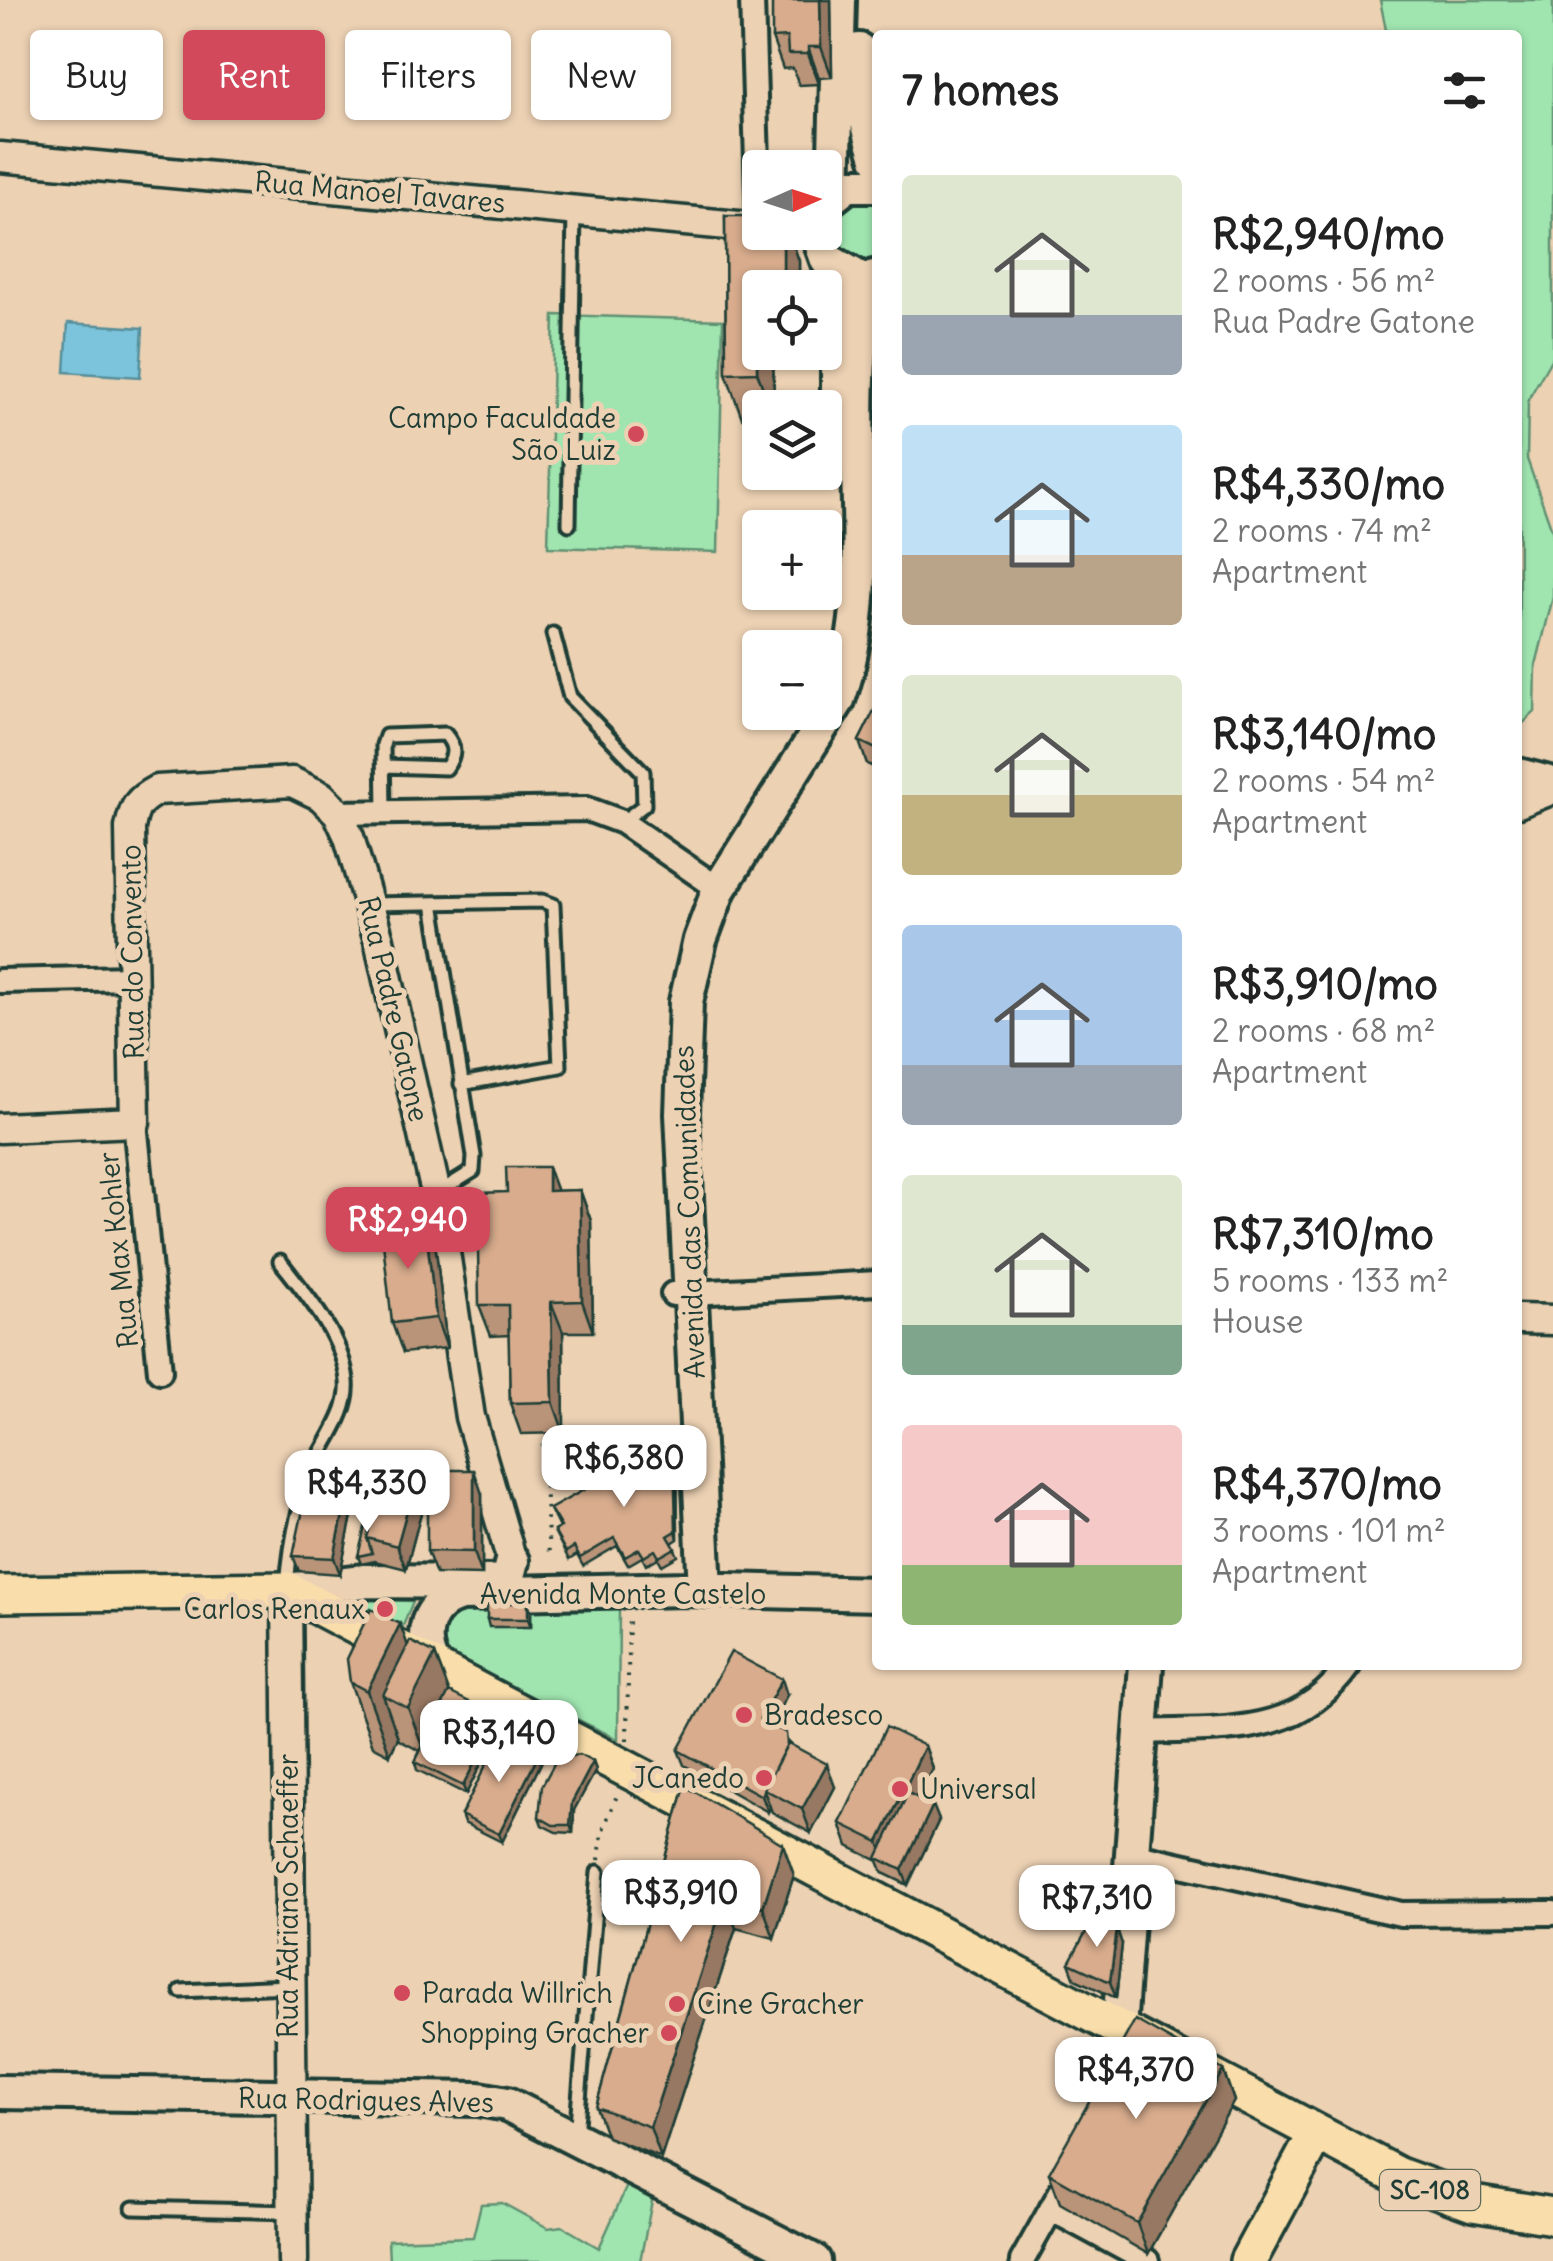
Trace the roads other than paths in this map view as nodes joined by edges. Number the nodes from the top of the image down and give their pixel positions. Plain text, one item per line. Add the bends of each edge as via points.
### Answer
1 (752, 0) edge
2 (839, 0) edge
3 (860, 0) edge
4 (859, 34) junction
5 (872, 78) edge
6 (872, 138) edge
7 (757, 150) edge
8 (832, 150) edge
9 (0, 157) edge
10 (872, 184) edge
11 (842, 189) edge
12 (574, 210) junction
13 (742, 226) edge
14 (825, 250) edge
15 (872, 274) edge
16 (872, 290) edge
17 (848, 376) junction
18 (848, 498) junction
19 (568, 524) dead end
20 (832, 630) edge
21 (553, 634) dead end
22 (800, 730) edge
23 (384, 766) junction
24 (1522, 776) edge
25 (1553, 787) edge
26 (1522, 800) edge
27 (384, 812) junction
28 (338, 813) junction
29 (622, 822) junction
30 (711, 884) junction
31 (433, 903) junction
32 (370, 904) junction
33 (132, 978) junction
34 (0, 981) edge
35 (461, 1084) junction
36 (135, 1122) junction
37 (0, 1128) edge
38 (436, 1194) junction
39 (280, 1261) dead end
40 (872, 1283) edge
41 (682, 1293) junction
42 (1522, 1320) edge
43 (1553, 1320) edge
44 (160, 1371) dead end
45 (512, 1560) junction
46 (286, 1590) junction
47 (625, 1590) junction
48 (696, 1590) junction
49 (0, 1594) edge
50 (872, 1594) edge
51 (432, 1666) junction
52 (1146, 1670) edge
53 (1345, 1670) edge
54 (1141, 1732) junction
55 (1132, 1854) junction
56 (598, 1872) road end
57 (1553, 1913) edge
58 (288, 1986) junction
59 (181, 1991) dead end
60 (1131, 2045) junction
61 (0, 2092) edge
62 (289, 2098) junction
63 (1317, 2132) junction
64 (576, 2136) junction
65 (1087, 2145) edge
66 (132, 2208) dead end
67 (1051, 2209) junction
68 (292, 2212) junction
69 (1553, 2216) edge
70 (293, 2261) edge
71 (814, 2261) edge
72 (1022, 2261) edge
73 (1147, 2261) edge
74 (1248, 2261) edge

1 - 7 street
2 - 8 main road
3 - 4 main road
4 - 5 main road
4 - 6 main road via 860,98
9 - 12 street, Rua Manoel Tavares
10 - 11 main road
12 - 13 street, Rua Manoel Tavares
12 - 19 lane
14 - 15 main road
14 - 17 main road, Avenida das Comunidades
16 - 17 main road, Avenida das Comunidades
17 - 18 main road, Avenida das Comunidades
18 - 20 main road, Avenida das Comunidades
18 - 30 main road, Avenida das Comunidades via 854,645 838,700
21 - 29 lane via 570,697 643,772 644,805
22 - 30 main road, Avenida das Comunidades
23 - 23 lane via 383,745 393,733 444,734 452,742 454,756 446,768
23 - 27 lane
24 - 25 main road
25 - 26 street
27 - 28 street
27 - 29 street via 587,810
28 - 32 street, Rua Padre Gatone
28 - 33 street, Rua do Convento via 292,782 157,790 141,798 130,828
29 - 30 street
30 - 41 main road, Avenida das Comunidades via 678,1001 672,1077
31 - 32 lane
31 - 35 lane
31 - 35 lane via 542,901 556,914 560,1066
32 - 38 street, Rua Padre Gatone
33 - 34 street
33 - 36 street, Rua do Convento
35 - 38 lane via 473,1170
36 - 37 street
36 - 44 street, Rua Max Kohler
38 - 45 street, Rua Padre Gatone via 470,1417
39 - 46 lane via 326,1326 347,1378 340,1416 295,1520
40 - 41 street
41 - 48 main road, Avenida das Comunidades
42 - 43 street
45 - 46 main road, Avenida Monte Castelo via 501,1582 363,1581
45 - 47 main road via 525,1578 591,1580
46 - 49 main road
46 - 51 main road
46 - 58 street, Rua Adriano Schaeffer
47 - 48 main road, Avenida Monte Castelo
47 - 51 main road, Avenida Monte Castelo via 452,1596 427,1624 425,1651
48 - 50 main road, Avenida Monte Castelo
51 - 60 main road
52 - 54 main road
53 - 54 street via 1328,1692 1290,1718
54 - 55 main road
55 - 57 street via 1401,1914
55 - 60 main road
56 - 64 lane
58 - 59 lane
58 - 62 street, Rua Adriano Schaeffer
60 - 63 main road
61 - 62 main road, Rua Rodrigues Alves
62 - 64 main road, Rua Rodrigues Alves via 494,2101
62 - 68 street, Rua Adriano Schaeffer
63 - 69 main road, SC-108 via 1433,2192
63 - 74 main road
64 - 71 main road, Rua Rodrigues Alves
65 - 67 street
66 - 68 lane
67 - 72 street
67 - 73 street
68 - 70 street, Rua Adriano Schaeffer

